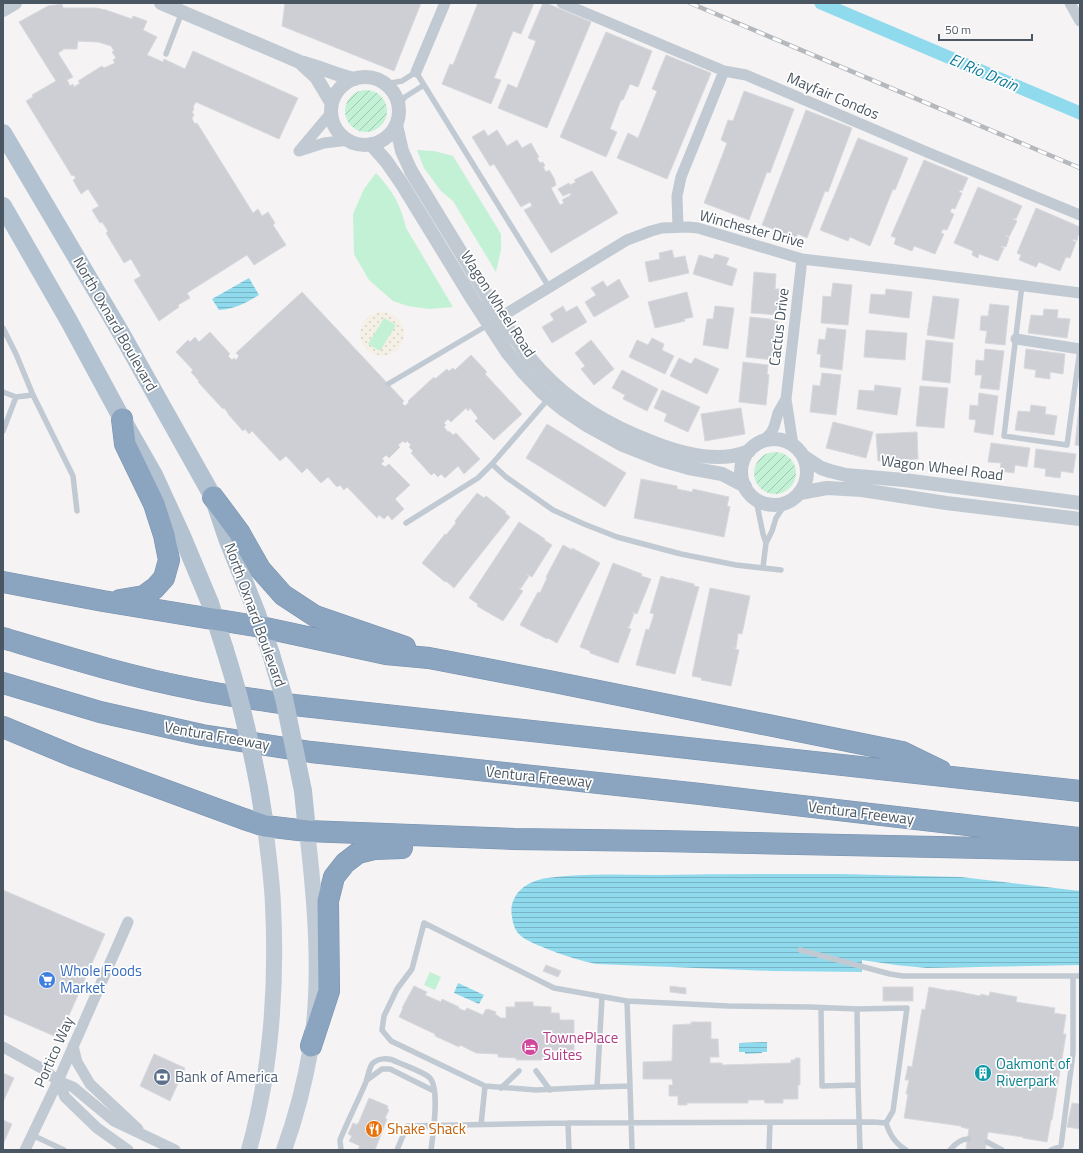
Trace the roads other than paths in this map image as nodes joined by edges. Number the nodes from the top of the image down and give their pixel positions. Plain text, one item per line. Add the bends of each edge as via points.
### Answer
1 (14, 3) edge
2 (161, 3) edge
3 (444, 3) edge
4 (562, 3) edge
5 (1070, 3) edge
6 (3, 10) edge
7 (182, 12) junction
8 (1080, 21) edge
9 (166, 54) dead end
10 (300, 62) junction
11 (416, 72) junction
12 (724, 72) junction
13 (355, 79) junction
14 (386, 84) junction
15 (424, 85) junction
16 (398, 106) junction
17 (331, 108) junction
18 (396, 125) junction
19 (3, 133) edge
20 (349, 140) junction
21 (371, 144) junction
22 (3, 206) edge
23 (1080, 214) edge
24 (678, 227) junction
25 (802, 259) junction
26 (1022, 286) junction
27 (550, 287) junction
28 (1080, 293) edge
29 (494, 321) junction
30 (3, 328) edge
31 (1016, 339) junction
32 (1080, 349) edge
33 (388, 384) dead end
34 (3, 392) edge
35 (33, 395) junction
36 (16, 397) junction
37 (549, 398) junction
38 (786, 399) junction
39 (122, 420) junction
40 (3, 431) edge
41 (762, 442) junction
42 (793, 445) junction
43 (749, 451) junction
44 (803, 456) junction
45 (492, 464) junction
46 (745, 486) junction
47 (800, 493) junction
48 (213, 497) junction
49 (756, 500) junction
50 (786, 503) junction
51 (1080, 503) edge
52 (76, 511) dead end
53 (1080, 519) edge
54 (406, 523) dead end
55 (766, 543) junction
56 (764, 567) junction
57 (781, 570) dead end
58 (3, 582) edge
59 (104, 600) junction
60 (215, 620) junction
61 (261, 627) junction
62 (3, 638) edge
63 (429, 658) junction
64 (3, 683) edge
65 (3, 727) edge
66 (954, 778) junction
67 (1080, 791) edge
68 (265, 826) junction
69 (307, 831) junction
70 (1080, 838) edge
71 (514, 840) junction
72 (1080, 850) edge
73 (128, 922) dead end
74 (800, 950) dead end
75 (1073, 976) junction
76 (1080, 976) edge
77 (602, 997) junction
78 (627, 1001) junction
79 (821, 1008) junction
80 (857, 1009) junction
81 (73, 1046) junction
82 (311, 1046) junction
83 (3, 1047) edge
84 (519, 1071) dead end
85 (536, 1072) dead end
86 (367, 1080) junction
87 (58, 1081) junction
88 (858, 1085) junction
89 (485, 1086) junction
90 (630, 1086) junction
91 (597, 1087) junction
92 (501, 1088) junction
93 (550, 1090) junction
94 (434, 1091) junction
95 (859, 1122) junction
96 (568, 1123) junction
97 (631, 1123) junction
98 (770, 1123) junction
99 (886, 1123) junction
100 (480, 1125) junction
101 (434, 1126) junction
102 (32, 1135) junction
103 (147, 1137) junction
104 (968, 1139) dead end
105 (987, 1142) dead end
106 (26, 1150) edge
107 (64, 1150) edge
108 (128, 1150) edge
109 (176, 1150) edge
110 (249, 1150) edge
111 (284, 1150) edge
112 (341, 1150) edge
113 (397, 1150) edge
114 (431, 1150) edge
115 (569, 1150) edge
116 (632, 1150) edge
117 (769, 1150) edge
118 (860, 1150) edge
119 (906, 1150) edge
120 (950, 1150) edge
121 (1002, 1150) edge
122 (1051, 1150) edge

1 - 6 street
2 - 7 street
3 - 11 street
4 - 12 street, Mayfair Condos
5 - 8 street
7 - 9 lane
7 - 10 street
10 - 13 street
10 - 17 street via 316,77
11 - 14 lane via 402,81
11 - 15 lane
12 - 23 street, Mayfair Condos via 746,75
12 - 24 street via 681,177 677,196
13 - 14 street via 365,78
13 - 17 street via 338,91
14 - 16 street via 395,96
15 - 16 lane
15 - 27 lane
16 - 18 street
17 - 20 street via 340,133
17 - 20 street via 299,150
18 - 21 street via 386,138
18 - 29 street, Wagon Wheel Road via 402,151 411,171
19 - 48 main road, North Oxnard Boulevard via 121,333
20 - 21 street
21 - 29 street, Wagon Wheel Road via 402,184
22 - 39 main road
24 - 25 street, Winchester Drive via 698,228
24 - 27 street, Winchester Drive via 650,231 627,240
25 - 26 street, Winchester Drive
25 - 38 street, Cactus Drive
26 - 28 street, Winchester Drive
26 - 31 lane
27 - 29 street, Winchester Drive
29 - 33 lane
29 - 37 street, Wagon Wheel Road via 507,352
29 - 43 street, Wagon Wheel Road via 542,372 581,404 619,427 662,446 695,454 724,457
30 - 35 lane
31 - 32 street
31 - 32 lane via 1004,436 1067,445
34 - 36 lane
35 - 36 lane
35 - 52 lane via 73,476
36 - 40 lane
37 - 45 lane
37 - 46 street, Wagon Wheel Road via 585,424 623,445 660,460 722,474
38 - 41 street, Cactus Drive via 771,433
38 - 42 street, Cactus Drive
39 - 59 highway via 125,444 154,504 164,535 168,560 164,578 144,596 129,600
39 - 60 main road via 154,475 182,536
41 - 42 street via 773,439
41 - 43 street
42 - 44 street
43 - 46 street via 742,468
44 - 47 street via 807,465 807,475
44 - 51 street, Wagon Wheel Road via 821,468 846,475
45 - 54 lane via 471,483
45 - 56 lane via 553,510 617,537 681,554 736,565
46 - 49 street
47 - 50 street
47 - 53 street via 827,488 862,490
48 - 61 main road, North Oxnard Boulevard
48 - 63 highway via 239,532 260,569 284,595 315,616 398,644
49 - 50 street via 766,504
49 - 55 lane
50 - 55 lane via 776,518
55 - 56 lane
56 - 57 lane
58 - 59 highway
59 - 60 highway
60 - 61 highway
60 - 68 main road, bridge via 248,729
61 - 63 highway via 386,654
61 - 69 main road, North Oxnard Boulevard, bridge via 284,698 303,792
62 - 66 highway via 96,665 194,689 294,705
63 - 66 highway via 902,752
64 - 70 highway, Ventura Freeway via 100,712 202,735 311,752
65 - 68 highway via 75,757
66 - 67 highway
68 - 69 highway
68 - 110 main road via 273,904 274,972 266,1069
69 - 71 highway
69 - 82 main road, North Oxnard Boulevard via 316,938 317,992
71 - 72 highway
71 - 82 highway via 479,846 374,849 358,853 345,863 334,877 328,901 329,991
73 - 81 street, Portico Way
74 - 75 lane via 903,976
75 - 76 lane
75 - 122 lane via 1073,1053 1060,1146
77 - 78 lane
77 - 89 lane via 554,988 424,923 412,969 397,989 384,1016 382,1030 391,1041
77 - 91 lane
78 - 79 lane
78 - 90 lane
79 - 80 lane
79 - 88 lane via 822,1086
80 - 88 lane
80 - 99 lane via 907,1008 893,1111
81 - 87 street, Portico Way
81 - 103 street via 76,1062 90,1084
82 - 111 main road, North Oxnard Boulevard
83 - 87 street via 43,1069
84 - 92 lane
85 - 93 lane
86 - 94 lane via 382,1069 390,1069
86 - 94 lane via 372,1065 378,1060 395,1060 429,1077
86 - 112 lane via 340,1140
87 - 102 street, Portico Way
87 - 103 street via 73,1087 114,1121
87 - 108 street via 65,1098 97,1128
88 - 95 lane
89 - 92 lane
89 - 100 lane
90 - 91 lane
90 - 97 lane
91 - 93 lane
92 - 93 lane
94 - 101 lane
95 - 98 lane
95 - 99 lane
95 - 118 lane
96 - 97 lane
96 - 100 lane
96 - 115 lane
97 - 98 lane
97 - 116 lane
98 - 117 lane
99 - 119 lane via 896,1143
100 - 101 lane
101 - 113 lane via 408,1126
101 - 114 lane
102 - 106 street, Portico Way
102 - 107 lane
103 - 109 street
104 - 120 lane via 963,1139
105 - 121 lane

